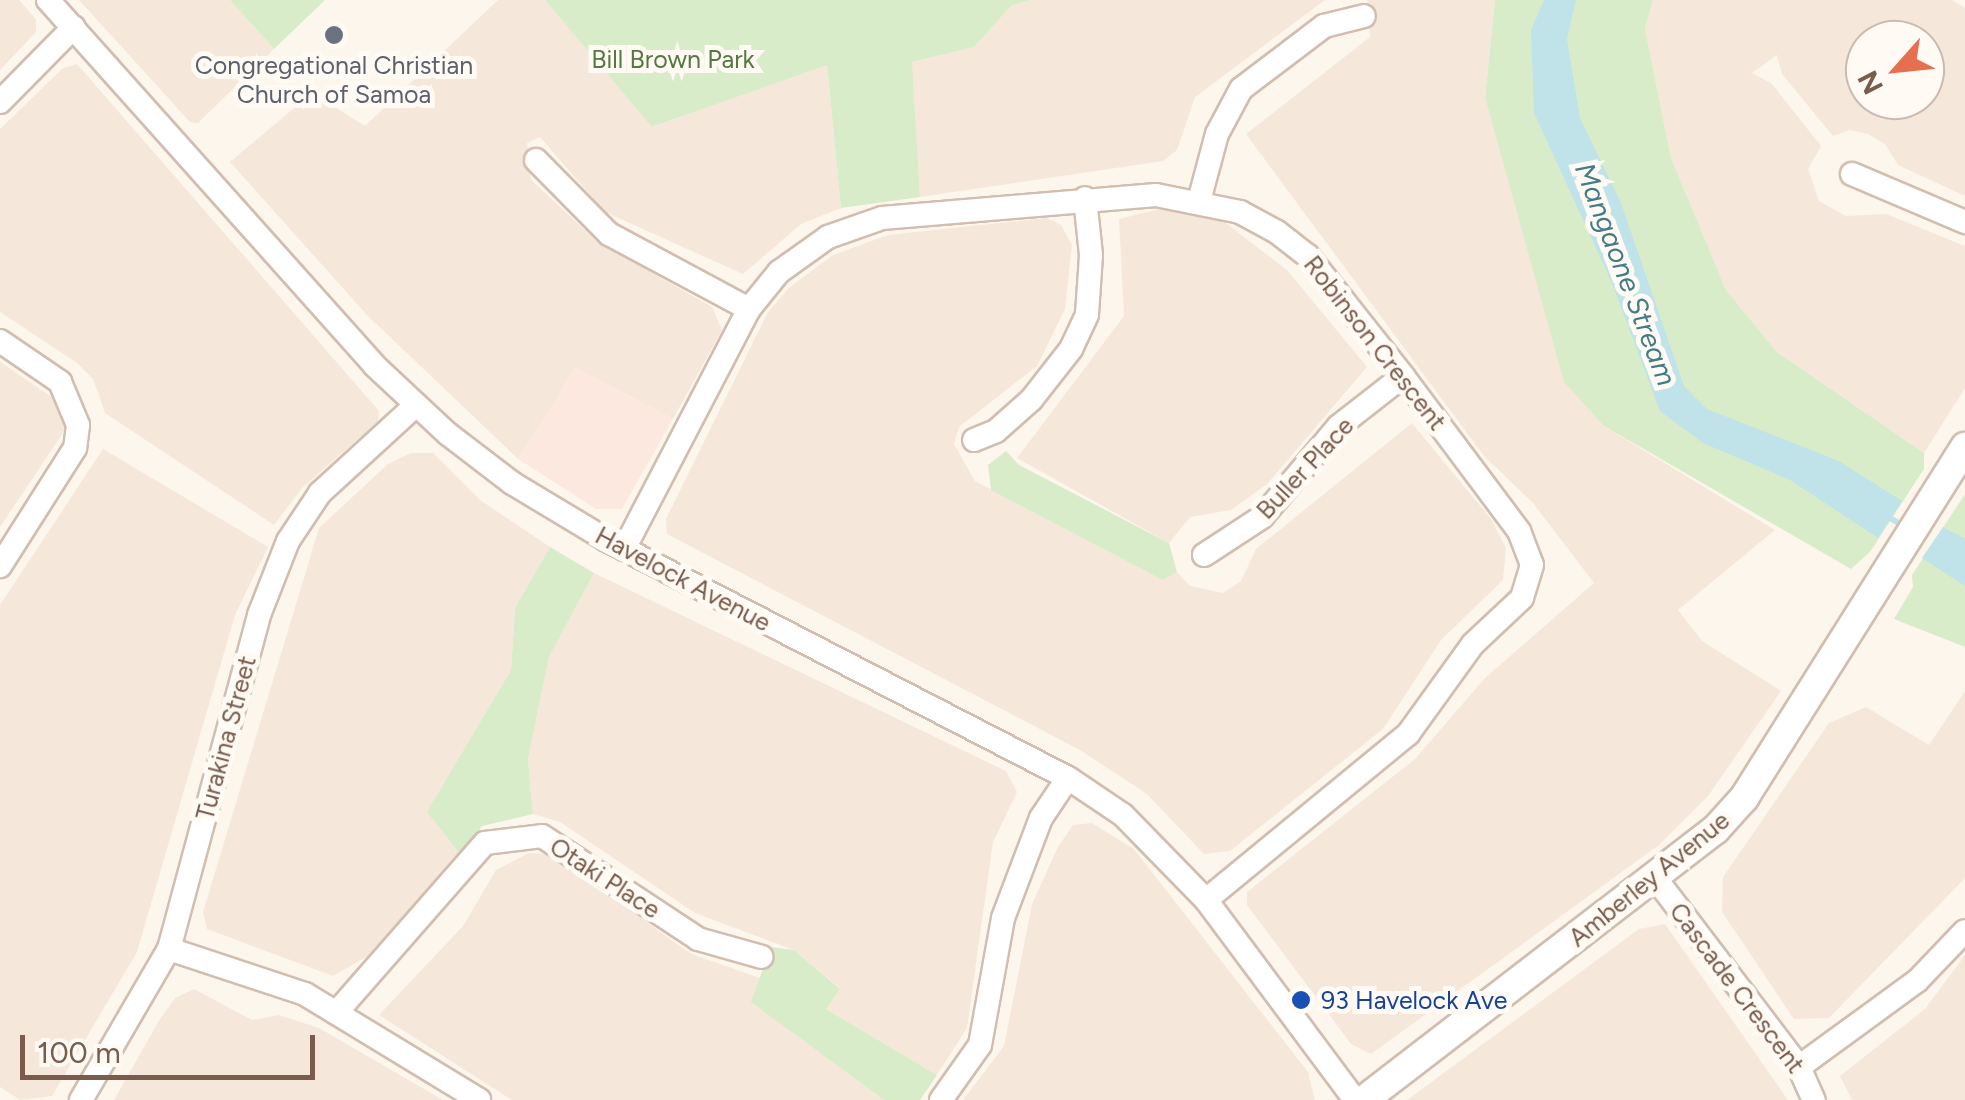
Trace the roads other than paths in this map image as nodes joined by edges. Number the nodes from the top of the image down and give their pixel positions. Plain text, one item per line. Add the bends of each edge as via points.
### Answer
1 (48, 0) edge
2 (1364, 16) dead end
3 (74, 27) junction
4 (0, 102) edge
5 (536, 160) dead end
6 (1852, 174) dead end
7 (1084, 198) junction
8 (1199, 201) junction
9 (1965, 222) edge
10 (749, 309) junction
11 (0, 341) edge
12 (1403, 376) junction
13 (415, 406) junction
14 (974, 440) dead end
15 (1965, 446) edge
16 (624, 549) junction
17 (1204, 556) dead end
18 (0, 566) edge
19 (1068, 778) junction
20 (1656, 879) junction
21 (1206, 900) junction
22 (1965, 931) edge
23 (169, 949) junction
24 (762, 957) dead end
25 (336, 1013) junction
26 (1798, 1067) junction
27 (81, 1100) edge
28 (479, 1100) edge
29 (941, 1100) edge
30 (1355, 1100) edge
31 (1364, 1100) edge
32 (1814, 1100) edge

1 - 3 street, Havelock Avenue
2 - 8 street via 1324,26 1241,89 1216,134
3 - 4 street
3 - 13 street, Havelock Avenue
5 - 10 street via 609,234
6 - 9 street
7 - 8 street, Robinson Crescent via 1156,194
7 - 10 street, Robinson Crescent via 854,226 779,272
7 - 14 street via 1091,254 1087,314 1032,400 996,431
8 - 12 street, Robinson Crescent via 1240,212 1308,256
10 - 16 street, Robinson Crescent
11 - 18 street via 60,382 78,424 75,448
12 - 17 street, Buller Place via 1338,426 1262,517
12 - 21 street, Robinson Crescent via 1519,530 1532,566 1522,598 1473,644 1408,734
13 - 16 street, Havelock Avenue via 512,484
13 - 23 street, Turakina Street via 320,493 288,542 259,614
15 - 20 street, Amberley Avenue via 1744,798
16 - 19 street, Havelock Avenue
19 - 21 street, Havelock Avenue via 1123,815
19 - 29 street via 1041,818 1004,918 980,1045
20 - 26 street, Cascade Crescent
20 - 31 street, Amberley Avenue
21 - 30 street, Havelock Avenue
22 - 26 street via 1917,981
23 - 25 street via 269,978
23 - 27 street, Turakina Street
24 - 25 street, Otaki Place via 698,939 542,836 485,843
25 - 28 street
26 - 32 street, Cascade Crescent

